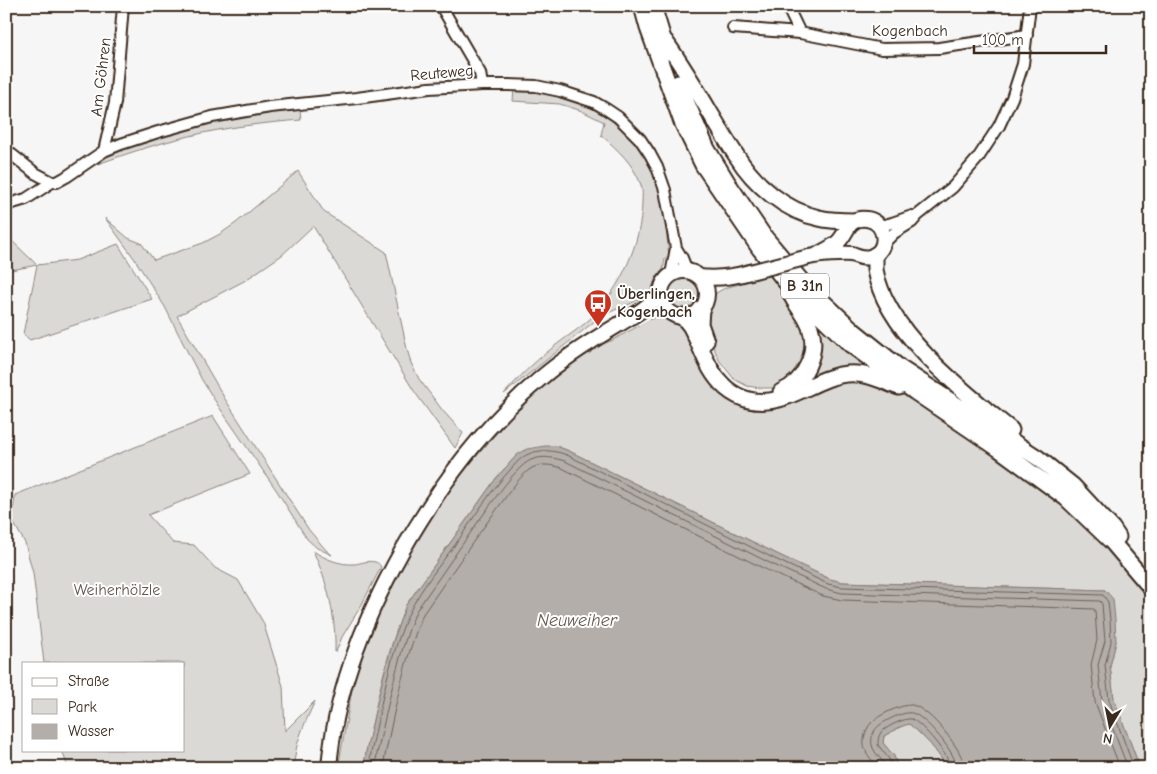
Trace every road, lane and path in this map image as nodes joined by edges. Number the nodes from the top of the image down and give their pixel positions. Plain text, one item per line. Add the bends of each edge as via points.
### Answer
1 (123, 6) edge
2 (441, 6) edge
3 (642, 6) edge
4 (653, 6) edge
5 (787, 6) edge
6 (1030, 6) edge
7 (733, 28) dead end
8 (800, 33) junction
9 (1027, 35) junction
10 (662, 36) junction
11 (482, 85) junction
12 (6, 150) edge
13 (104, 151) junction
14 (52, 182) junction
15 (6, 205) edge
16 (918, 215) junction
17 (854, 221) junction
18 (880, 226) junction
19 (844, 235) junction
20 (676, 248) junction
21 (879, 249) junction
22 (852, 254) junction
23 (813, 256) junction
24 (693, 274) junction
25 (671, 275) junction
26 (733, 277) junction
27 (785, 281) junction
28 (707, 291) junction
29 (661, 292) junction
30 (701, 309) junction
31 (668, 311) junction
32 (632, 317) junction
33 (682, 317) junction
34 (915, 392) junction
35 (1038, 458) junction
36 (1150, 587) edge
37 (329, 768) edge

1 - 13 street, Am Göhren via 115,103
2 - 11 street via 480,74
3 - 27 highway, B 31n via 682,122 702,165
4 - 10 highway, B 31n
5 - 8 street
6 - 9 street
7 - 8 street, Kogenbach
8 - 9 street, Kogenbach via 882,49 939,48
9 - 16 street via 1023,64 999,126 967,172
10 - 17 highway via 736,157 756,181 799,211 818,218
10 - 35 highway, B 31n via 676,79 707,149 763,235 804,284 900,368
11 - 13 street, Reuteweg via 429,88 231,113 158,132
11 - 20 street, Reuteweg via 536,86 560,91 594,102 618,118 640,139 657,168 665,190
12 - 14 street
13 - 14 street, Reuteweg via 66,177
14 - 15 street via 26,199
16 - 18 street
16 - 21 street
17 - 18 main road via 865,218
17 - 19 main road
18 - 21 main road via 884,234
19 - 22 main road
19 - 23 main road via 837,243
20 - 24 street, Reuteweg
20 - 25 street, Reuteweg
21 - 22 main road via 870,257
21 - 35 highway via 875,269 883,296 898,321 931,361 1018,436
22 - 23 main road
23 - 26 main road, bridge
24 - 25 main road via 682,271
24 - 26 main road
24 - 28 main road via 704,283
25 - 29 main road
26 - 28 main road
27 - 30 highway via 810,327 813,342 803,374 784,391 748,393 724,377 700,324
27 - 34 highway, B 31n via 850,344
28 - 30 main road
29 - 31 main road via 662,302
29 - 32 main road
30 - 33 main road via 696,314
31 - 32 main road
31 - 33 main road
32 - 37 main road via 564,360 526,390 478,439 438,492 393,568 362,632 332,736
33 - 34 highway via 692,327 703,355 718,379 742,398 773,402 831,377 848,374 880,379
34 - 36 highway, B 31n via 1066,498 1112,542
35 - 36 highway, B 31n via 1073,486 1112,528

